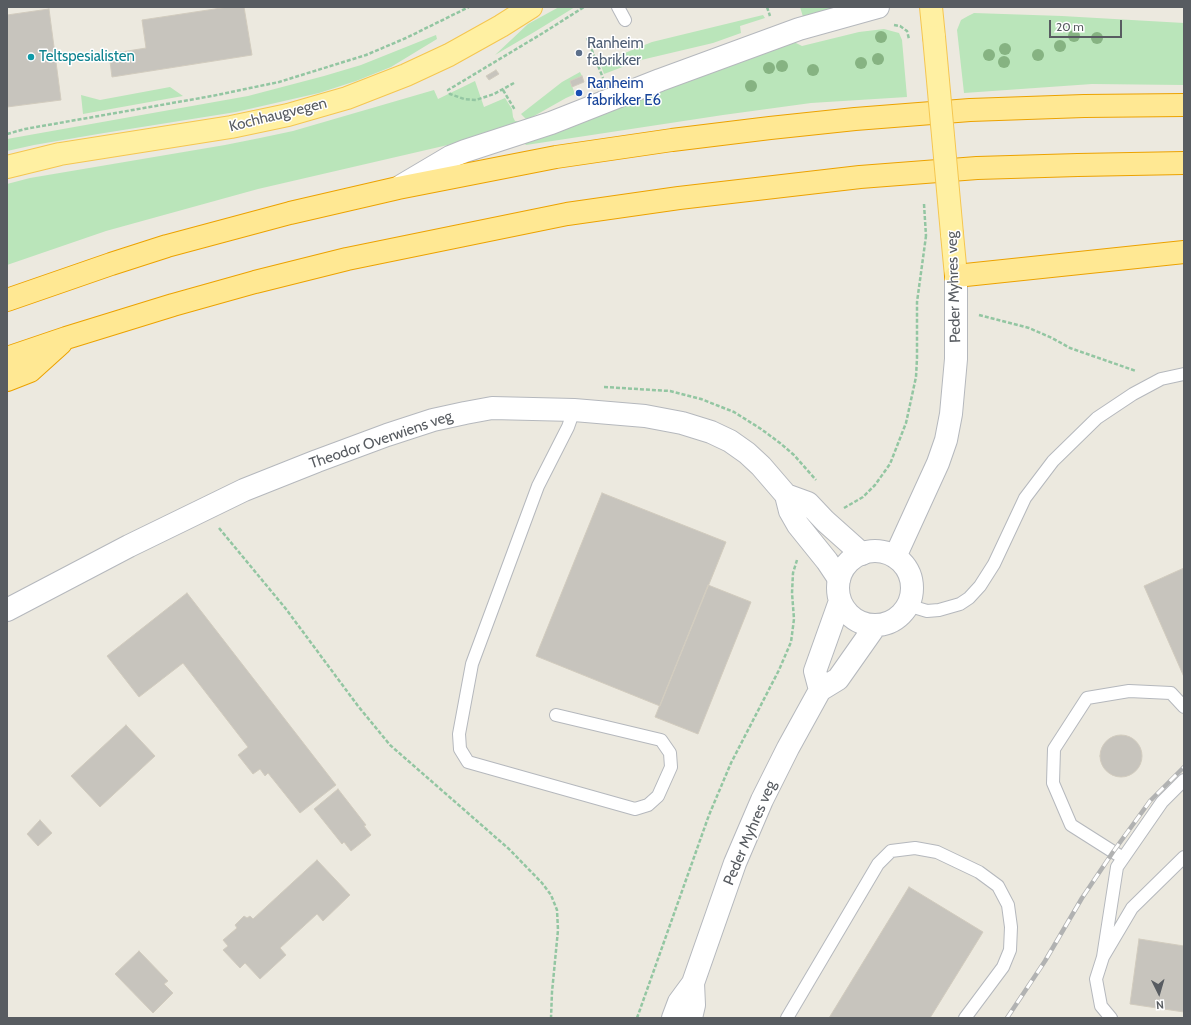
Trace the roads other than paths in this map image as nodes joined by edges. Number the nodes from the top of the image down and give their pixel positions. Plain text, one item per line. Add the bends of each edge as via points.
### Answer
1 (531, 7) edge
2 (618, 7) edge
3 (878, 7) edge
4 (931, 7) edge
5 (625, 20) dead end
6 (1184, 105) edge
7 (1184, 163) edge
8 (7, 167) edge
9 (398, 188) junction
10 (1184, 252) edge
11 (956, 276) junction
12 (7, 300) edge
13 (66, 338) junction
14 (7, 358) edge
15 (1184, 374) edge
16 (7, 380) edge
17 (574, 410) junction
18 (786, 495) junction
19 (862, 554) junction
20 (895, 557) junction
21 (839, 578) junction
22 (840, 601) junction
23 (907, 605) junction
24 (7, 610) edge
25 (876, 625) junction
26 (820, 690) junction
27 (1184, 707) edge
28 (556, 715) dead end
29 (1184, 780) edge
30 (1184, 857) edge
31 (1123, 858) junction
32 (1103, 957) junction
33 (693, 983) junction
34 (673, 1018) edge
35 (691, 1018) edge
36 (786, 1018) edge
37 (965, 1018) edge
38 (1111, 1018) edge

1 - 8 main road, Kochhaugvegen via 449,55 347,98 288,115 231,127 60,154
2 - 5 lane
3 - 9 street via 799,29 551,123 464,151
4 - 11 main road, Peder Myhres veg, bridge
6 - 9 highway via 970,110 854,119 672,140 556,157
7 - 13 highway via 977,168 860,177 567,214 347,259 173,305
9 - 12 highway via 212,234 111,264
10 - 11 highway
11 - 20 street, Peder Myhres veg via 956,359 946,440
13 - 14 highway
13 - 16 highway via 30,371
15 - 23 lane via 1161,379 1133,394 1097,418 1053,461 1025,498 994,564 969,598 960,604 939,610 927,611
17 - 18 street, Theodor Overwiens veg via 645,416 711,432 747,453
17 - 24 street, Theodor Overwiens veg via 492,408 433,420 387,435 244,490
17 - 28 lane via 538,486 472,664 459,734 460,749 468,762 635,809 648,805 658,796 671,767 670,753 661,740
18 - 19 street, Theodor Overwiens veg via 808,503
18 - 21 street, Theodor Overwiens veg via 790,511 798,525
19 - 20 street via 873,551
19 - 21 street via 844,568
20 - 23 street via 909,575 911,586
21 - 22 street
22 - 25 street via 854,619
22 - 26 street via 815,671
23 - 25 street via 898,617 888,623
25 - 26 street via 838,679
26 - 33 street, Peder Myhres veg via 762,800 735,863
27 - 31 lane via 1171,693 1128,691 1087,698 1054,749 1052,783 1071,825
29 - 31 lane via 1162,802
30 - 32 lane via 1132,908
31 - 32 lane via 1117,867
32 - 38 lane via 1096,979 1101,1006
33 - 34 street, Peder Myhres veg via 679,1002
33 - 35 street, Peder Myhres veg via 694,1005
36 - 37 lane via 878,864 891,851 915,848 937,852 979,872 998,886 1008,905 1010,950 1003,967

